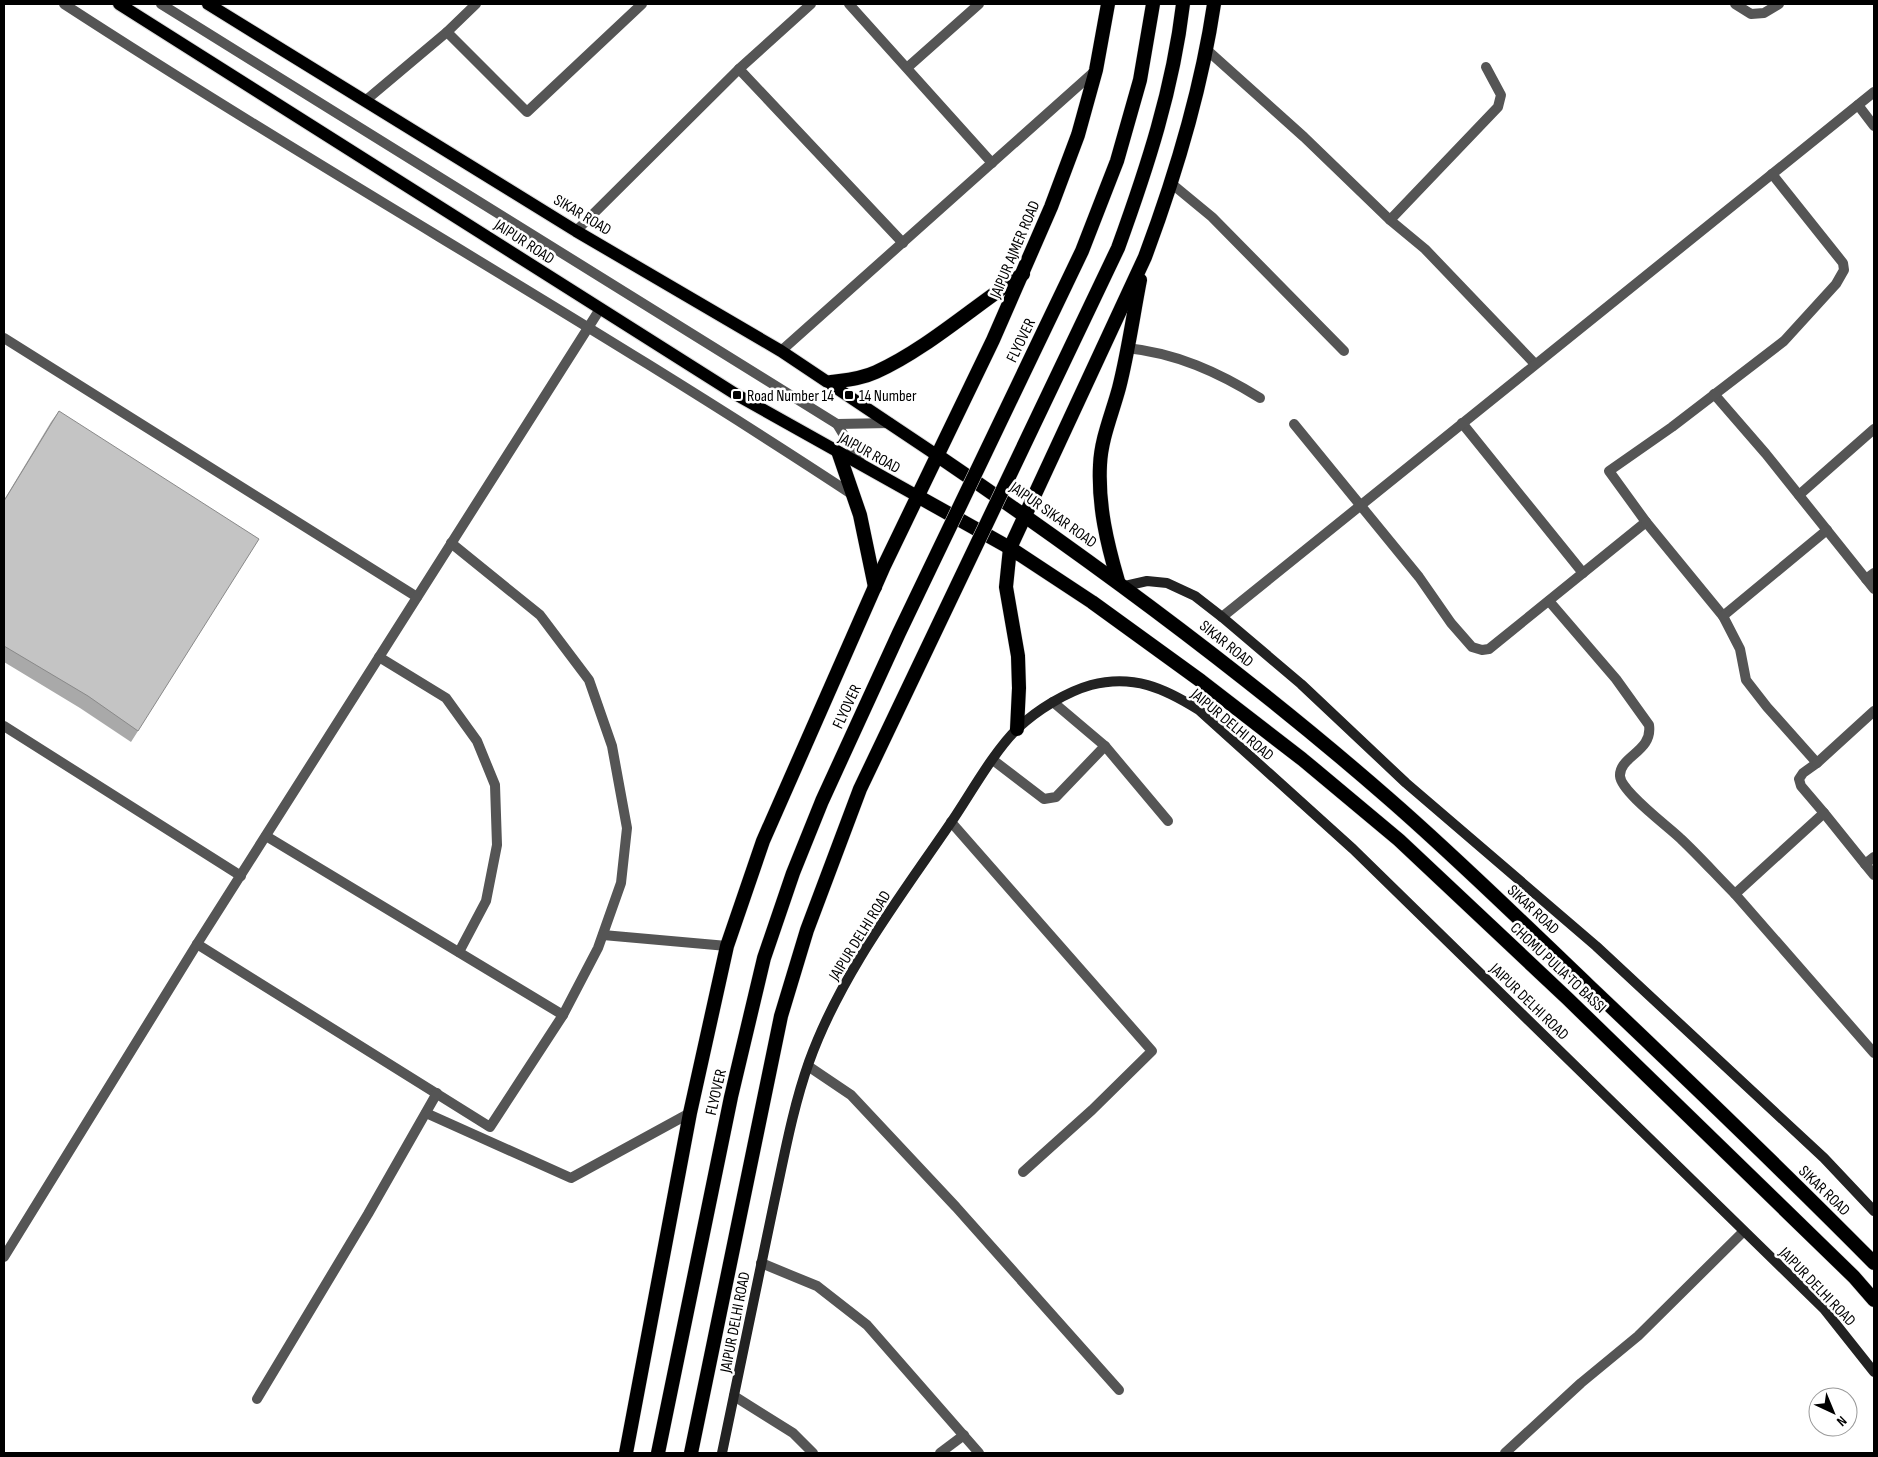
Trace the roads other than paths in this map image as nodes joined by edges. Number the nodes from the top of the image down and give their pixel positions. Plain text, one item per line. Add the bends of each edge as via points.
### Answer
1 (64, 4) edge
2 (119, 4) edge
3 (161, 4) edge
4 (208, 4) edge
5 (476, 4) edge
6 (642, 4) edge
7 (811, 4) edge
8 (849, 4) edge
9 (979, 4) edge
10 (1108, 4) edge
11 (1153, 4) edge
12 (1183, 4) edge
13 (1214, 4) edge
14 (1735, 4) edge
15 (1779, 4) edge
16 (446, 32) junction
17 (1207, 50) junction
18 (908, 67) junction
19 (1486, 67) dead end
20 (739, 70) junction
21 (1096, 70) junction
22 (1874, 92) edge
23 (365, 101) junction
24 (1858, 105) junction
25 (1874, 126) edge
26 (992, 164) junction
27 (1772, 174) junction
28 (1172, 184) junction
29 (1390, 220) junction
30 (576, 231) junction
31 (903, 243) junction
32 (1145, 257) junction
33 (1023, 274) junction
34 (600, 309) junction
35 (588, 327) junction
36 (4, 338) edge
37 (1127, 348) junction
38 (781, 351) junction
39 (1344, 351) dead end
40 (1536, 364) junction
41 (831, 382) junction
42 (1714, 394) junction
43 (1260, 398) dead end
44 (1462, 423) junction
45 (837, 424) junction
46 (890, 424) junction
47 (1294, 424) dead end
48 (1874, 429) edge
49 (840, 454) junction
50 (938, 456) junction
51 (863, 467) junction
52 (853, 494) junction
53 (1799, 495) junction
54 (919, 498) junction
55 (1359, 506) junction
56 (1025, 515) junction
57 (1646, 522) junction
58 (1827, 530) junction
59 (451, 543) junction
60 (1010, 548) junction
61 (1583, 573) junction
62 (1870, 576) edge
63 (1121, 584) junction
64 (875, 587) junction
65 (1874, 589) edge
66 (417, 597) junction
67 (1549, 601) junction
68 (1149, 604) joint
69 (1724, 616) junction
70 (1222, 617) junction
71 (379, 657) junction
72 (1053, 702) junction
73 (1874, 710) edge
74 (4, 726) edge
75 (1017, 729) junction
76 (1105, 746) junction
77 (993, 760) junction
78 (1817, 763) junction
79 (1824, 813) junction
80 (1168, 821) dead end
81 (951, 822) junction
82 (266, 836) junction
83 (1874, 856) edge
84 (1865, 864) junction
85 (1874, 875) edge
86 (241, 876) junction
87 (1735, 894) junction
88 (603, 935) junction
89 (197, 944) junction
90 (727, 946) junction
91 (459, 952) junction
92 (563, 1015) junction
93 (1874, 1053) edge
94 (808, 1066) junction
95 (436, 1094) junction
96 (426, 1113) junction
97 (690, 1113) junction
98 (1023, 1172) dead end
99 (1874, 1211) edge
100 (1743, 1232) junction
101 (6, 1250) edge
102 (761, 1263) junction
103 (1874, 1263) edge
104 (1874, 1300) edge
105 (1874, 1372) edge
106 (1119, 1390) dead end
107 (734, 1396) junction
108 (257, 1399) dead end
109 (964, 1435) junction
110 (626, 1453) edge
111 (658, 1453) edge
112 (691, 1453) edge
113 (722, 1453) edge
114 (813, 1453) edge
115 (940, 1453) edge
116 (979, 1453) edge
117 (1505, 1453) edge

1 - 35 street
2 - 34 main road, JAIPUR ROAD
3 - 45 street
4 - 23 main road, SIKAR ROAD
5 - 16 street
6 - 16 street via 526,112
7 - 20 street
8 - 18 street
9 - 18 street
10 - 21 highway, JAIPUR AJMER ROAD
11 - 111 highway, FLYOVER, bridge via 1140,80 1117,160 1082,251 899,633 793,873 764,958 731,1097
12 - 112 highway, bridge via 1166,102 1144,177 1118,248 860,789 807,930 781,1016
13 - 17 highway
14 - 15 street via 1751,14 1764,13
16 - 23 street
17 - 28 highway via 1193,114
17 - 29 street
18 - 26 street
19 - 29 street via 1501,95 1498,107
20 - 30 street
20 - 31 street
21 - 26 street
21 - 33 highway, JAIPUR AJMER ROAD via 1078,135
22 - 24 street
23 - 30 main road, SIKAR ROAD
24 - 25 street
24 - 27 street
26 - 31 street
27 - 40 street
27 - 42 street via 1843,263 1844,270 1836,284 1784,341
28 - 32 highway
28 - 39 street via 1212,217
29 - 40 street via 1425,250
30 - 38 main road, SIKAR ROAD
31 - 38 street
32 - 37 highway
32 - 56 highway
33 - 41 highway via 899,360 866,376
33 - 50 highway, JAIPUR AJMER ROAD
34 - 35 street
34 - 49 main road, JAIPUR ROAD via 737,395
35 - 52 street
35 - 59 street
36 - 66 street
37 - 43 street via 1153,350 1197,364
37 - 63 highway via 1100,463 1103,525
38 - 41 main road, SIKAR ROAD
40 - 44 street
41 - 46 main road, SIKAR ROAD
42 - 53 street
42 - 57 street via 1609,471
44 - 55 street
44 - 61 street
45 - 46 street
45 - 51 street
46 - 50 main road, SIKAR ROAD
47 - 55 street
48 - 53 street
49 - 51 main road, JAIPUR ROAD
49 - 52 highway
50 - 54 highway, JAIPUR AJMER ROAD
50 - 56 highway, JAIPUR SIKAR ROAD
51 - 54 main road, JAIPUR ROAD
52 - 64 highway
53 - 58 street
54 - 60 highway, CHOMU PULIA TO BASSI
54 - 64 highway, JAIPUR AJMER ROAD
55 - 67 street via 1472,647 1489,649
55 - 70 street
56 - 60 highway
56 - 63 highway, JAIPUR SIKAR ROAD
57 - 61 street
57 - 69 street
58 - 62 street
58 - 69 street
59 - 66 street
59 - 88 street via 540,615 589,680 612,746 627,828 621,883
60 - 75 highway via 1006,587 1018,656
60 - 104 highway, CHOMU PULIA TO BASSI via 1092,602 1201,681 1399,840 1672,1100
61 - 67 street
62 - 65 street
63 - 68 highway, JAIPUR SIKAR ROAD
63 - 70 main road via 1167,583 1195,596
64 - 90 highway, JAIPUR AJMER ROAD via 763,841
66 - 71 street
67 - 87 street via 1616,678 1649,725 1646,743 1622,768 1622,784
68 - 103 highway, SIKAR ROAD via 1390,800 1683,1075
69 - 78 street via 1740,649 1746,680
70 - 99 main road via 1301,684 1406,783 1596,946 1824,1158
71 - 82 street
71 - 91 street via 446,698 477,741 495,785 497,845 486,901
72 - 75 main road, JAIPUR DELHI ROAD
72 - 76 street
72 - 100 main road, JAIPUR DELHI ROAD via 1089,686 1117,681 1145,684 1172,693 1199,710 1353,849
73 - 78 street
74 - 86 street
75 - 77 main road, JAIPUR DELHI ROAD
76 - 77 street via 1056,797 1044,799
76 - 80 street
77 - 81 main road, JAIPUR DELHI ROAD
78 - 79 street via 1799,779 1801,786
79 - 84 street
79 - 87 street
81 - 94 main road, JAIPUR DELHI ROAD via 871,940 821,1032
81 - 98 street via 1152,1051
82 - 86 street
82 - 91 street
83 - 84 street
84 - 85 street
86 - 89 street
87 - 93 street
88 - 90 street
88 - 92 street
89 - 95 street
89 - 101 street
90 - 97 highway, JAIPUR AJMER ROAD
91 - 92 street
92 - 95 street via 490,1127
94 - 102 main road, JAIPUR DELHI ROAD
94 - 106 street via 851,1095
95 - 96 street
96 - 97 street via 571,1178
96 - 108 street
97 - 110 highway, JAIPUR AJMER ROAD
100 - 105 main road, JAIPUR DELHI ROAD via 1824,1309
100 - 117 street via 1638,1336
102 - 107 main road, JAIPUR DELHI ROAD
102 - 109 street via 817,1286 867,1325
107 - 113 main road, JAIPUR DELHI ROAD
107 - 114 street via 793,1433
109 - 115 street
109 - 116 street

